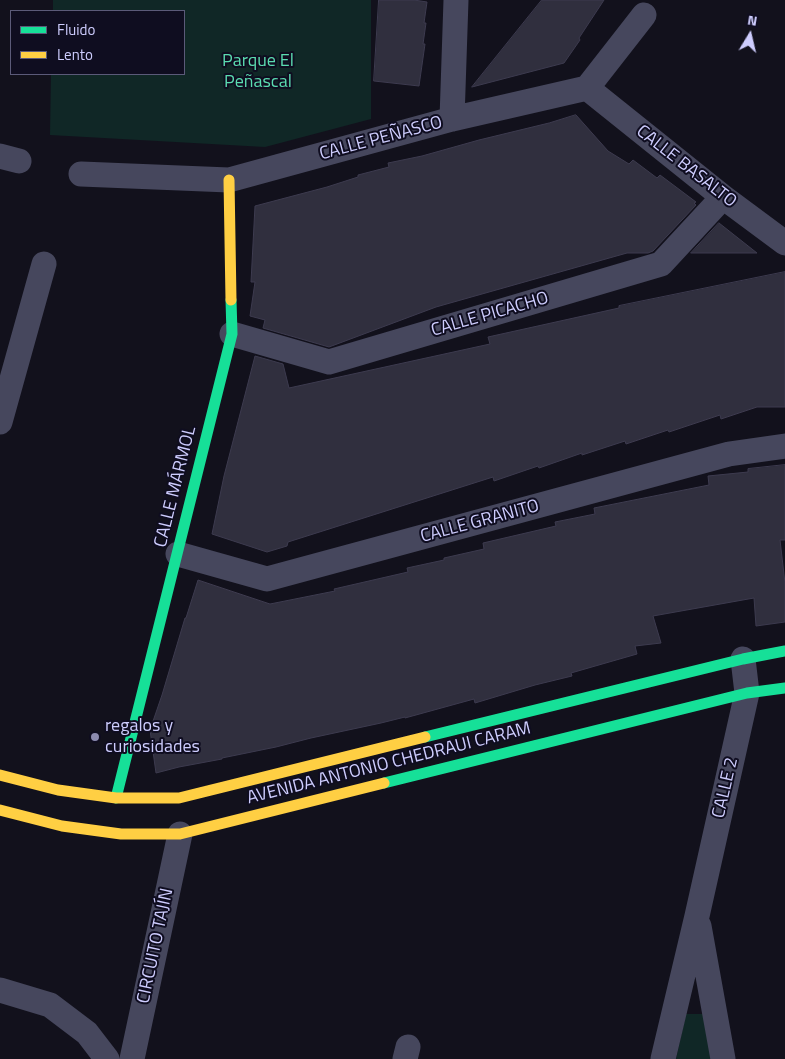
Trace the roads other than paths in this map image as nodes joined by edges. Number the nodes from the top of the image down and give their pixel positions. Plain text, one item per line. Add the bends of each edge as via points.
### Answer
1 (456, 0) edge
2 (644, 15) dead end
3 (588, 88) junction
4 (452, 119) junction
5 (81, 174) dead end
6 (228, 180) junction
7 (723, 197) junction
8 (785, 243) edge
9 (44, 264) dead end
10 (232, 334) junction
11 (0, 422) edge
12 (785, 446) edge
13 (178, 554) junction
14 (785, 651) edge
15 (743, 659) junction
16 (785, 688) edge
17 (747, 693) junction
18 (0, 775) edge
19 (116, 798) junction
20 (0, 810) edge
21 (180, 834) junction
22 (697, 916) junction
23 (0, 990) edge
24 (106, 1059) edge
25 (132, 1059) edge
26 (663, 1059) edge
27 (723, 1059) edge

1 - 4 street
2 - 3 street
3 - 4 street, CALLE PEÑASCO
3 - 7 street, CALLE BASALTO
4 - 6 street, CALLE PEÑASCO
5 - 6 street, CALLE PEÑASCO
6 - 10 main road, CALLE MÁRMOL
7 - 8 street, CALLE BASALTO
7 - 10 street, CALLE PICACHO via 661,264 329,362
9 - 11 street
10 - 13 main road, CALLE MÁRMOL
12 - 13 street, CALLE GRANITO via 729,454 267,580
13 - 19 main road, CALLE MÁRMOL
14 - 15 main road, AVENIDA ANTONIO CHEDRAUI CARAM
15 - 17 street, CALLE 2
15 - 19 main road, AVENIDA ANTONIO CHEDRAUI CARAM via 179,798
16 - 17 main road, AVENIDA ANTONIO CHEDRAUI CARAM
17 - 21 main road, AVENIDA ANTONIO CHEDRAUI CARAM
17 - 22 street, CALLE 2
18 - 19 main road, AVENIDA ANTONIO CHEDRAUI CARAM via 58,790
20 - 21 main road, AVENIDA ANTONIO CHEDRAUI CARAM via 62,826 121,834
21 - 25 street, CIRCUITO TAJÍN
22 - 26 street, CALLE 2
22 - 27 street, CALLE 2
23 - 24 street via 50,1004 87,1033

